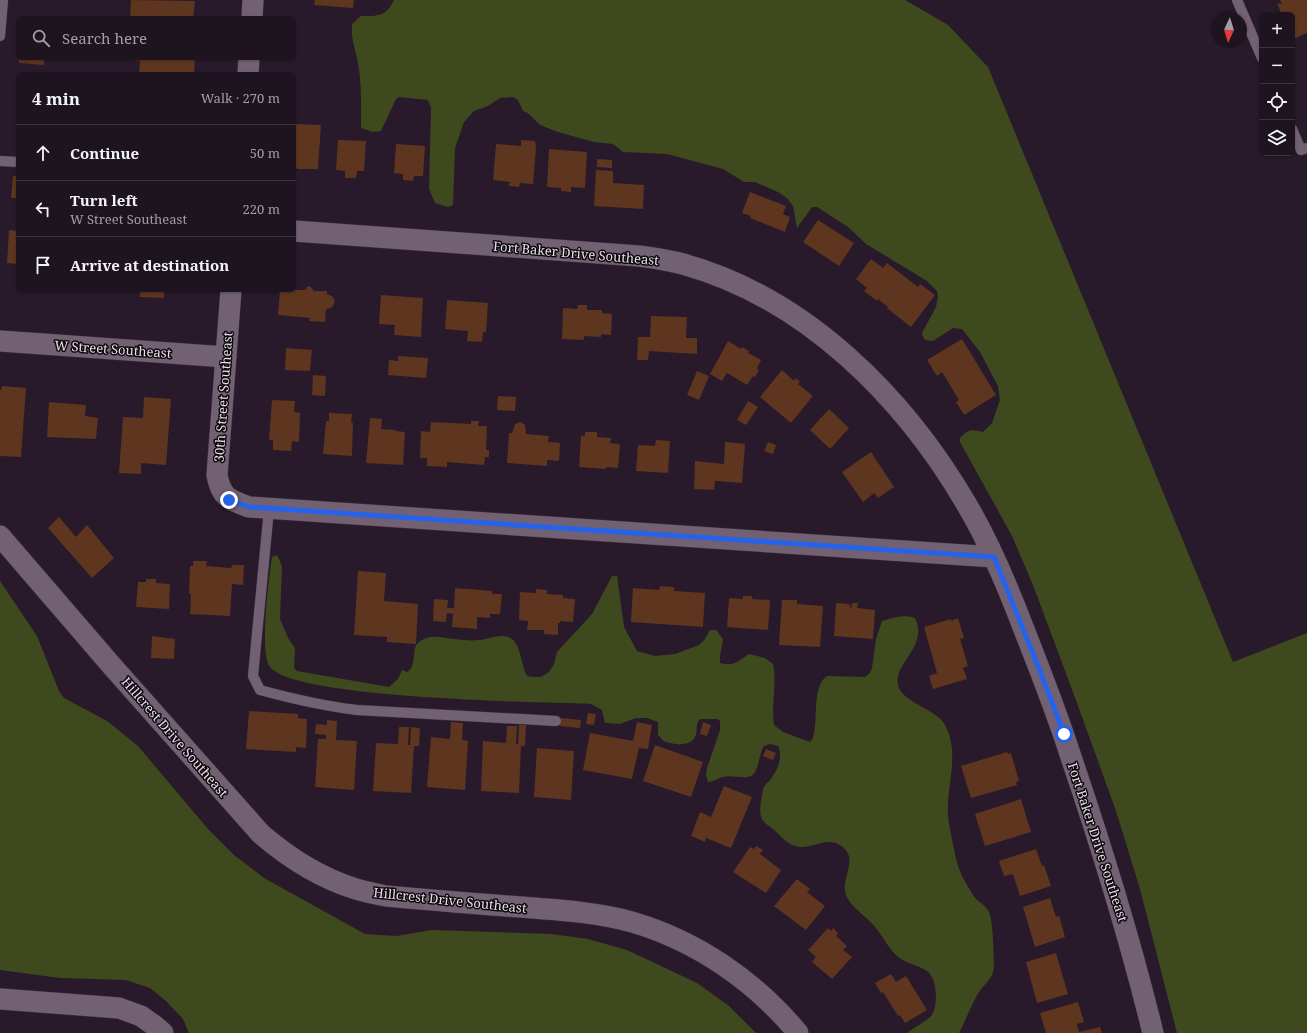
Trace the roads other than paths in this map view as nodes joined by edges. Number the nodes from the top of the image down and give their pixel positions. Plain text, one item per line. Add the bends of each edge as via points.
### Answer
1 (2, 0) edge
2 (253, 0) edge
3 (1238, 0) edge
4 (252, 16) edge
5 (0, 36) edge
6 (1259, 51) edge
7 (249, 60) edge
8 (248, 72) edge
9 (1295, 136) edge
10 (1307, 148) edge
11 (0, 161) edge
12 (16, 162) edge
13 (296, 231) edge
14 (231, 292) edge
15 (0, 342) edge
16 (226, 357) junction
17 (269, 509) junction
18 (0, 536) edge
19 (994, 557) junction
20 (556, 721) dead end
21 (0, 999) edge
22 (163, 1033) edge
23 (798, 1033) edge
24 (1153, 1033) edge

1 - 5 lane
2 - 4 street
3 - 6 lane
7 - 8 street
9 - 10 lane via 1301,150
11 - 12 lane
13 - 19 street, Fort Baker Drive Southeast via 639,256 680,263 730,281 787,311 813,329 839,349 886,395 929,447 955,485
14 - 16 street, 30th Street Southeast
15 - 16 street, W Street Southeast
16 - 17 street, 30th Street Southeast via 218,485 229,500 249,507
17 - 19 street
17 - 20 lane via 253,676 260,690 330,707 357,710
18 - 23 street, Hillcrest Drive Southeast via 261,834 298,863 341,884 386,896 581,912 649,928 682,941 727,968 767,999
19 - 24 street, Fort Baker Drive Southeast via 1040,671 1090,811 1119,903
21 - 22 street via 119,1008 141,1016

